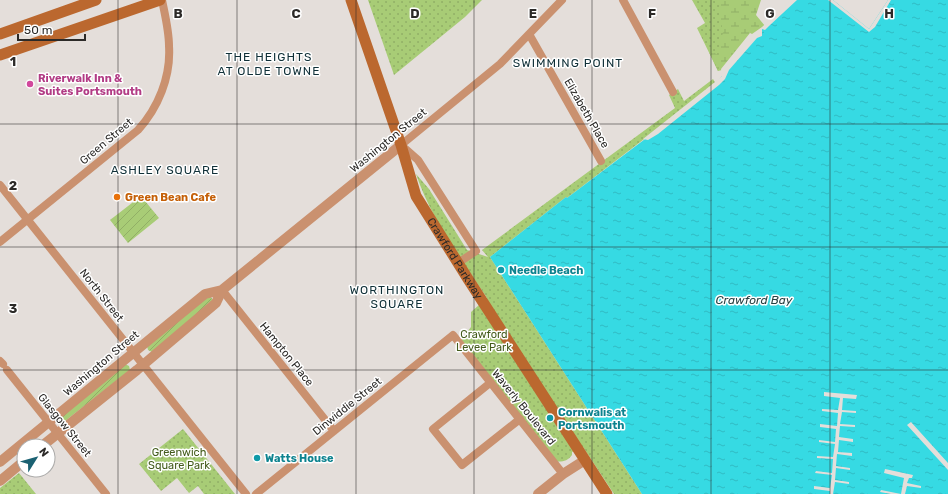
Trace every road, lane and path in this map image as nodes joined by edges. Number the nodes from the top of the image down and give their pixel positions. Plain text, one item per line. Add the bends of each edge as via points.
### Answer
1 (96, 0) edge
2 (161, 0) edge
3 (351, 0) edge
4 (562, 0) edge
5 (623, 0) edge
6 (0, 34) edge
7 (529, 34) junction
8 (0, 56) edge
9 (673, 92) dead end
10 (401, 146) junction
11 (601, 161) dead end
12 (0, 185) edge
13 (28, 219) junction
14 (0, 242) edge
15 (458, 263) junction
16 (222, 290) junction
17 (452, 335) joint
18 (133, 352) junction
19 (3, 365) edge
20 (143, 365) junction
21 (490, 383) junction
22 (520, 419) junction
23 (49, 422) junction
24 (334, 431) junction
25 (58, 433) junction
26 (52, 438) edge
27 (585, 460) junction
28 (0, 462) edge
29 (16, 468) edge
30 (563, 474) junction
31 (0, 481) edge
32 (106, 494) edge
33 (246, 494) edge
34 (256, 494) edge
35 (538, 494) edge
36 (607, 494) edge

1 - 6 main road
2 - 8 main road
2 - 13 street, Green Street via 169,46 169,62 157,104 138,130
3 - 10 main road, Crawford Parkway
4 - 7 street, Washington Street
5 - 9 street
7 - 10 street, Washington Street via 500,64
7 - 11 street, Elizabeth Place
10 - 15 main road, Crawford Parkway via 416,196
10 - 15 street via 418,160 476,251
10 - 16 street, Washington Street
12 - 13 street, North Street
13 - 14 street, Green Street
13 - 18 street, North Street
15 - 27 main road, Crawford Parkway
16 - 18 street, Washington Street via 205,294
16 - 20 street, Washington Street via 216,303
16 - 24 street, Hampton Place
17 - 21 street, Waverly Boulevard
17 - 24 street, Dinwiddie Street
18 - 20 street, North Street
18 - 23 street, Washington Street
19 - 23 street, Glasgow Street
20 - 25 street, Washington Street
20 - 33 street, North Street
21 - 22 street, Waverly Boulevard
21 - 22 street via 433,429 462,465
22 - 30 street, Waverly Boulevard
23 - 25 street, Glasgow Street
23 - 28 street, Washington Street
24 - 34 street, Dinwiddie Street
25 - 26 street, Washington Street
25 - 32 street, Glasgow Street
27 - 30 street
27 - 36 main road, Crawford Parkway
29 - 31 street
30 - 35 street

